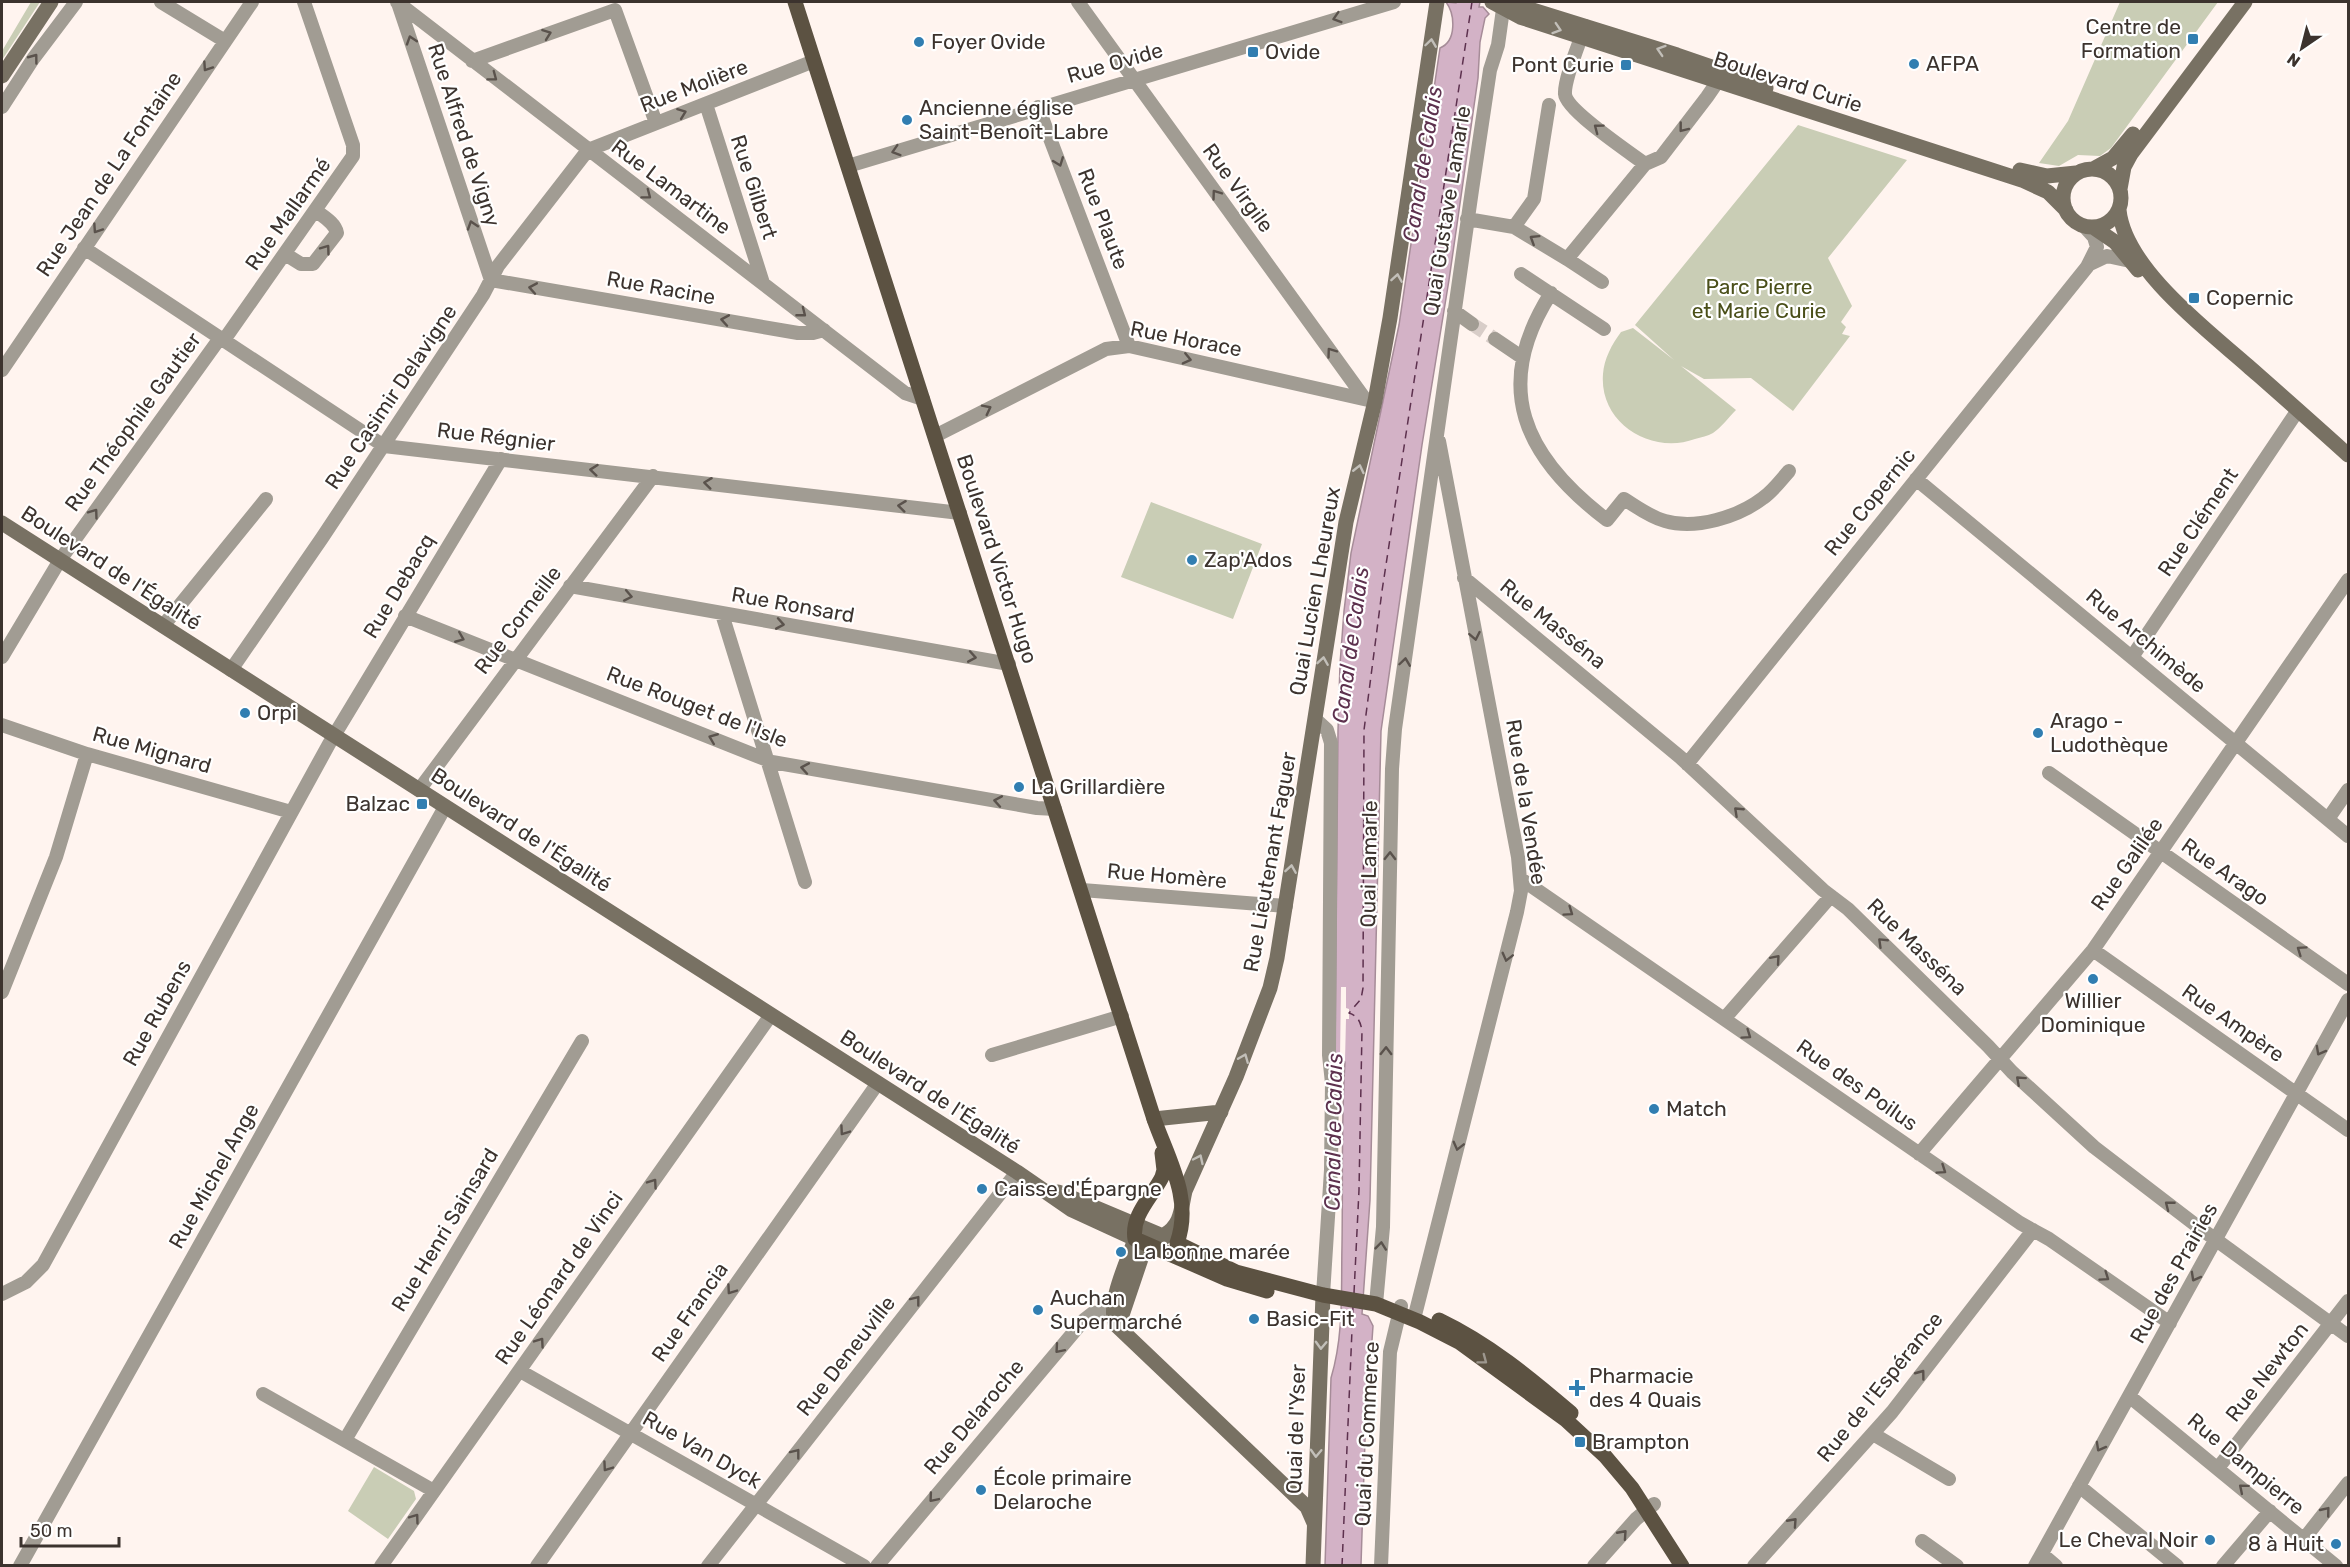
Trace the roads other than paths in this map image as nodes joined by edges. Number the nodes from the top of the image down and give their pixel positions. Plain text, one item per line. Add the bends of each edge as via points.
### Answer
1 (51, 2) edge
2 (76, 2) edge
3 (161, 2) edge
4 (252, 2) edge
5 (304, 2) edge
6 (398, 2) edge
7 (795, 2) edge
8 (1078, 2) edge
9 (1394, 2) edge
10 (1437, 2) edge
11 (2232, 2) edge
12 (2245, 2) edge
13 (1501, 3) edge
14 (1583, 31) junction
15 (225, 41) junction
16 (472, 61) junction
17 (814, 62) junction
18 (2, 76) edge
19 (1719, 76) junction
20 (1133, 80) junction
21 (706, 104) junction
22 (1549, 105) dead end
23 (2, 107) edge
24 (1038, 107) junction
25 (656, 123) junction
26 (588, 150) junction
27 (1645, 164) junction
28 (848, 166) junction
29 (2093, 169) junction
30 (2076, 173) junction
31 (2120, 189) junction
32 (2066, 210) junction
33 (2119, 210) junction
34 (316, 211) junction
35 (1467, 219) junction
36 (1514, 226) junction
37 (2089, 226) junction
38 (84, 248) junction
39 (285, 254) junction
40 (1567, 259) junction
41 (2130, 261) junction
42 (2087, 267) junction
43 (1521, 274) dead end
44 (491, 280) junction
45 (1602, 282) dead end
46 (763, 283) junction
47 (1551, 293) junction
48 (1454, 311) junction
49 (2196, 320) junction
50 (1472, 324) tunnel mouth
51 (1604, 329) dead end
52 (824, 330) junction
53 (222, 339) junction
54 (1495, 339) tunnel mouth
55 (1130, 346) junction
56 (1523, 358) junction
57 (2, 370) edge
58 (923, 399) junction
59 (1370, 400) junction
60 (2298, 410) junction
61 (1436, 428) junction
62 (935, 436) junction
63 (384, 446) junction
64 (2349, 455) edge
65 (501, 459) junction
66 (1789, 471) dead end
67 (653, 476) junction
68 (1916, 479) junction
69 (266, 499) dead end
70 (960, 513) junction
71 (2, 523) edge
72 (60, 560) junction
73 (1464, 578) junction
74 (2349, 580) edge
75 (570, 586) junction
76 (722, 614) junction
77 (405, 616) junction
78 (163, 626) junction
79 (2, 657) edge
80 (2132, 657) junction
81 (515, 660) junction
82 (1009, 664) junction
83 (231, 670) junction
84 (1315, 718) junction
85 (2, 725) edge
86 (334, 736) junction
87 (2236, 743) junction
88 (87, 753) junction
89 (767, 760) junction
90 (1687, 764) junction
91 (2049, 773) dead end
92 (419, 790) junction
93 (2349, 790) edge
94 (445, 807) junction
95 (1055, 808) junction
96 (291, 813) junction
97 (2328, 819) junction
98 (2349, 836) edge
99 (2161, 852) junction
100 (1521, 879) junction
101 (805, 882) dead end
102 (1082, 890) junction
103 (1831, 896) junction
104 (1286, 906) junction
105 (2093, 950) junction
106 (7, 961) edge
107 (2349, 984) edge
108 (2, 992) edge
109 (2349, 1000) edge
110 (771, 1015) junction
111 (1122, 1016) junction
112 (1724, 1019) junction
113 (582, 1041) dead end
114 (992, 1055) dead end
115 (2001, 1059) junction
116 (878, 1083) junction
117 (2296, 1093) junction
118 (1221, 1112) junction
119 (1156, 1124) junction
120 (2349, 1130) edge
121 (1919, 1154) junction
122 (1017, 1172) junction
123 (1183, 1208) junction
124 (2032, 1230) junction
125 (1140, 1233) junction
126 (1162, 1236) junction
127 (2217, 1239) junction
128 (1178, 1242) junction
129 (2, 1294) edge
130 (1323, 1295) junction
131 (2349, 1301) edge
132 (1376, 1304) junction
133 (1118, 1310) junction
134 (1407, 1312) junction
135 (2170, 1323) junction
136 (2331, 1323) junction
137 (2349, 1336) edge
138 (520, 1371) junction
139 (263, 1394) dead end
140 (2129, 1396) junction
141 (630, 1433) junction
142 (1873, 1434) junction
143 (345, 1440) junction
144 (2218, 1468) junction
145 (1949, 1479) dead end
146 (2349, 1483) edge
147 (2079, 1486) junction
148 (434, 1491) junction
149 (756, 1504) junction
150 (1650, 1507) junction
151 (2270, 1511) junction
152 (1314, 1523) junction
153 (2304, 1539) junction
154 (1922, 1541) dead end
155 (2038, 1560) edge
156 (20, 1566) edge
157 (381, 1566) edge
158 (537, 1566) edge
159 (708, 1566) edge
160 (864, 1566) edge
161 (877, 1566) edge
162 (1312, 1566) edge
163 (1381, 1566) edge
164 (1594, 1566) edge
165 (1682, 1566) edge
166 (1693, 1566) edge
167 (1754, 1566) edge
168 (1957, 1566) edge
169 (2056, 1566) edge
170 (2176, 1566) edge
171 (2223, 1566) edge
172 (2336, 1566) edge

1 - 18 street
23 -> 2 street
3 - 15 street
4 - 15 street, Rue Jean de La Fontaine
5 - 34 street, Rue Mallarmé via 353,149 351,162
6 - 16 street, Rue Lamartine
44 -> 6 street, Rue Alfred de Vigny
7 - 17 main road, Boulevard Victor Hugo
8 - 20 street, Rue Virgile
9 -> 20 street, Rue Ovide
59 -> 10 street, Quai Lucien Lheureux via 1390,318
11 - 29 street via 2119,152
12 - 31 street via 2131,153
13 - 14 street, Boulevard Curie
13 - 35 street, Quai Gustave Lamarle via 1498,45 1490,70
14 - 19 street, Boulevard Curie
27 -> 14 street via 1576,112 1566,99
15 -> 38 street, Rue Jean de La Fontaine
16 -> 25 street via 615,10
16 -> 26 street, Rue Lamartine
17 - 21 street, Rue Molière
17 - 28 main road, Boulevard Victor Hugo
19 -> 27 street via 1661,157
19 - 30 street, Boulevard Curie via 2034,174
19 - 32 street, Boulevard Curie via 2031,183 2048,192
20 - 24 street, Rue Ovide
59 -> 20 street, Rue Virgile
25 -> 21 street, Rue Molière
21 - 46 street, Rue Gilbert
22 - 36 street via 1534,199
24 -> 28 street, Rue Ovide
24 -> 55 street, Rue Plaute
25 - 26 street, Rue Molière
26 - 44 street, Rue Casimir Delavigne
26 -> 46 street, Rue Lamartine
27 - 40 street
28 - 58 main road, Boulevard Victor Hugo
29 - 30 street
29 - 31 street via 2111,176
30 - 32 street via 2064,190
31 - 33 street
32 - 37 street via 2073,219
33 - 37 street via 2108,222
33 - 49 street via 2126,236 2146,268
34 - 39 street, Rue Mallarmé
39 -> 34 street via 301,264 313,264 322,255 337,233 329,220
35 - 36 street
35 - 48 street, Quai Gustave Lamarle
40 -> 36 street
37 - 41 street via 2115,242
37 - 42 street, Rue Copernic via 2097,247
38 - 53 street, Rue Régnier
38 - 57 street, Rue Jean de La Fontaine
39 - 53 street, Rue Mallarmé
40 - 45 street
41 - 42 street via 2108,256
41 - 49 street via 2155,288
42 - 68 street, Rue Copernic
43 - 47 street
52 -> 44 street, Rue Racine via 798,333
44 - 63 street, Rue Casimir Delavigne
46 -> 52 street, Rue Lamartine
47 - 51 street
47 - 56 street via 1531,327
48 - 50 street
48 - 61 street, Quai Gustave Lamarle
49 - 60 street
52 - 58 street, Rue Lamartine via 905,393
53 - 63 street, Rue Régnier
72 -> 53 street, Rue Théophile Gautier
54 - 56 street
55 -> 59 street, Rue Horace
62 -> 55 street, Rue Horace via 1106,349
56 - 66 street via 1522,399 1535,442 1561,480 1607,520 1623,499 1665,521 1689,524 1714,520 1765,498
58 - 62 main road, Boulevard Victor Hugo
84 -> 59 street, Quai Lucien Lheureux
60 - 64 street
60 - 80 street, Rue Clément
61 - 73 street, Rue de la Vendée
132 -> 61 street, Quai Lamarle via 1383,1227 1393,746
62 - 70 main road, Boulevard Victor Hugo
63 - 65 street, Rue Régnier
63 - 83 street, Rue Casimir Delavigne
67 -> 65 street, Rue Régnier
65 - 77 street, Rue Debacq
70 -> 67 street, Rue Régnier
67 - 75 street, Rue Corneille
68 - 80 street, Rue Archimède
68 - 90 street, Rue Copernic
69 - 78 street
70 - 82 main road, Boulevard Victor Hugo
71 - 72 street, Boulevard de l'Égalité
72 - 78 street, Boulevard de l'Égalité
72 - 79 street, Rue Théophile Gautier
73 - 90 street, Rue Masséna
73 -> 100 street, Rue de la Vendée
74 - 87 street, Rue Galilée
75 -> 76 street, Rue Ronsard
75 - 81 street, Rue Corneille
76 -> 82 street, Rue Ronsard
76 - 89 street
77 -> 81 street, Rue Rouget de l'Isle
77 - 86 street, Rue Debacq
78 - 83 street, Boulevard de l'Égalité
80 - 87 street, Rue Archimède
89 -> 81 street, Rue Rouget de l'Isle
81 - 92 street, Rue Corneille
82 - 95 main road, Boulevard Victor Hugo
83 - 86 street, Boulevard de l'Égalité
104 -> 84 street, Rue Lieutenant Faguer
84 - 130 street, Quai Lucien Lheureux via 1327,730 1331,743 1331,1170
85 - 88 street, Rue Mignard
86 - 92 street, Boulevard de l'Égalité
86 - 96 street, Rue Rubens
87 - 97 street, Rue Archimède
87 - 99 street, Rue Galilée
88 - 96 street, Rue Mignard
88 - 106 street via 56,857
95 -> 89 street, Rue Rouget de l'Isle
89 - 101 street
103 -> 90 street, Rue Masséna
91 - 99 street, Rue Arago
92 - 94 street, Boulevard de l'Égalité
93 - 97 street
94 - 110 street, Boulevard de l'Égalité
94 - 156 street, Rue Michel Ange
95 - 102 main road, Boulevard Victor Hugo
96 - 129 street, Rue Rubens via 43,1265 26,1282
97 - 98 street, Rue Archimède
99 - 105 street, Rue Galilée
107 -> 99 street, Rue Arago
100 -> 112 street, Rue des Poilus
100 -> 134 street, Rue de la Vendée via 1507,958
102 - 104 street, Rue Homère
102 - 111 main road, Boulevard Victor Hugo
112 -> 103 street
115 -> 103 street, Rue Masséna
118 -> 104 street, Rue Lieutenant Faguer via 1270,988
105 - 115 street, Rue Galilée
105 - 117 street, Rue Ampère
106 - 108 street
109 -> 117 street, Rue des Prairies
110 - 116 street, Boulevard de l'Égalité
138 -> 110 street, Rue Léonard de Vinci
111 - 114 street
111 - 119 main road, Boulevard Victor Hugo
112 -> 121 street, Rue des Poilus
113 - 143 street, Rue Henri Sainsard
115 - 121 street, Rue Galilée
127 -> 115 street, Rue Masséna via 2094,1147
116 - 122 street, Boulevard de l'Égalité
116 -> 141 street, Rue Francia
117 - 120 street, Rue Ampère
117 - 127 street, Rue des Prairies
118 - 119 street
123 -> 118 street, Rue Lieutenant Faguer via 1185,1191
119 - 123 main road, Boulevard Victor Hugo via 1179,1184
119 - 125 main road, Boulevard Victor Hugo via 1164,1170
121 -> 124 street, Rue des Poilus
122 - 125 street, Boulevard de l'Égalité
149 -> 122 street, Rue Deneuville
123 - 126 street, Rue Lieutenant Faguer via 1176,1225
123 - 128 main road, Boulevard Victor Hugo
124 -> 135 street, Rue des Poilus
142 -> 124 street, Rue de l'Espérance
125 - 126 street
125 - 130 main road, Boulevard de l'Égalité via 1238,1283 1287,1295
125 - 133 street
126 - 128 street
127 -> 135 street, Rue des Prairies
127 - 136 street, Rue Masséna
128 - 130 main road via 1236,1272
130 - 132 main road
130 -> 152 street, Quai de l'Yser
131 - 136 street, Rue Newton
132 - 134 main road
133 - 152 street via 1128,1337 1306,1507
133 -> 161 street, Rue Delaroche via 1093,1313 1084,1320
134 - 150 main road via 1468,1334 1538,1385 1623,1463
134 - 163 street, Quai du Commerce via 1389,1352
135 - 140 street, Rue des Prairies
136 - 137 street, Rue Masséna
136 - 144 street, Rue Newton
138 - 141 street, Rue Van Dyck
138 - 148 street, Rue Léonard de Vinci
139 - 143 street
140 - 144 street, Rue Dampierre
140 -> 147 street, Rue des Prairies
141 - 149 street, Rue Van Dyck
141 -> 158 street, Rue Francia
142 - 145 street
167 -> 142 street, Rue de l'Espérance
143 - 148 street
151 -> 144 street, Rue Dampierre
153 -> 146 street
147 - 155 street, Rue des Prairies
147 - 170 street
157 -> 148 street, Rue Léonard de Vinci
149 - 159 street, Rue Deneuville
149 - 160 street, Rue Van Dyck
164 -> 150 street
150 - 165 main road
150 - 166 main road
151 - 153 street, Rue Dampierre
151 - 171 street
152 - 162 street, Quai de l'Yser
153 - 172 street, Rue Dampierre
154 - 168 street
155 - 169 street

